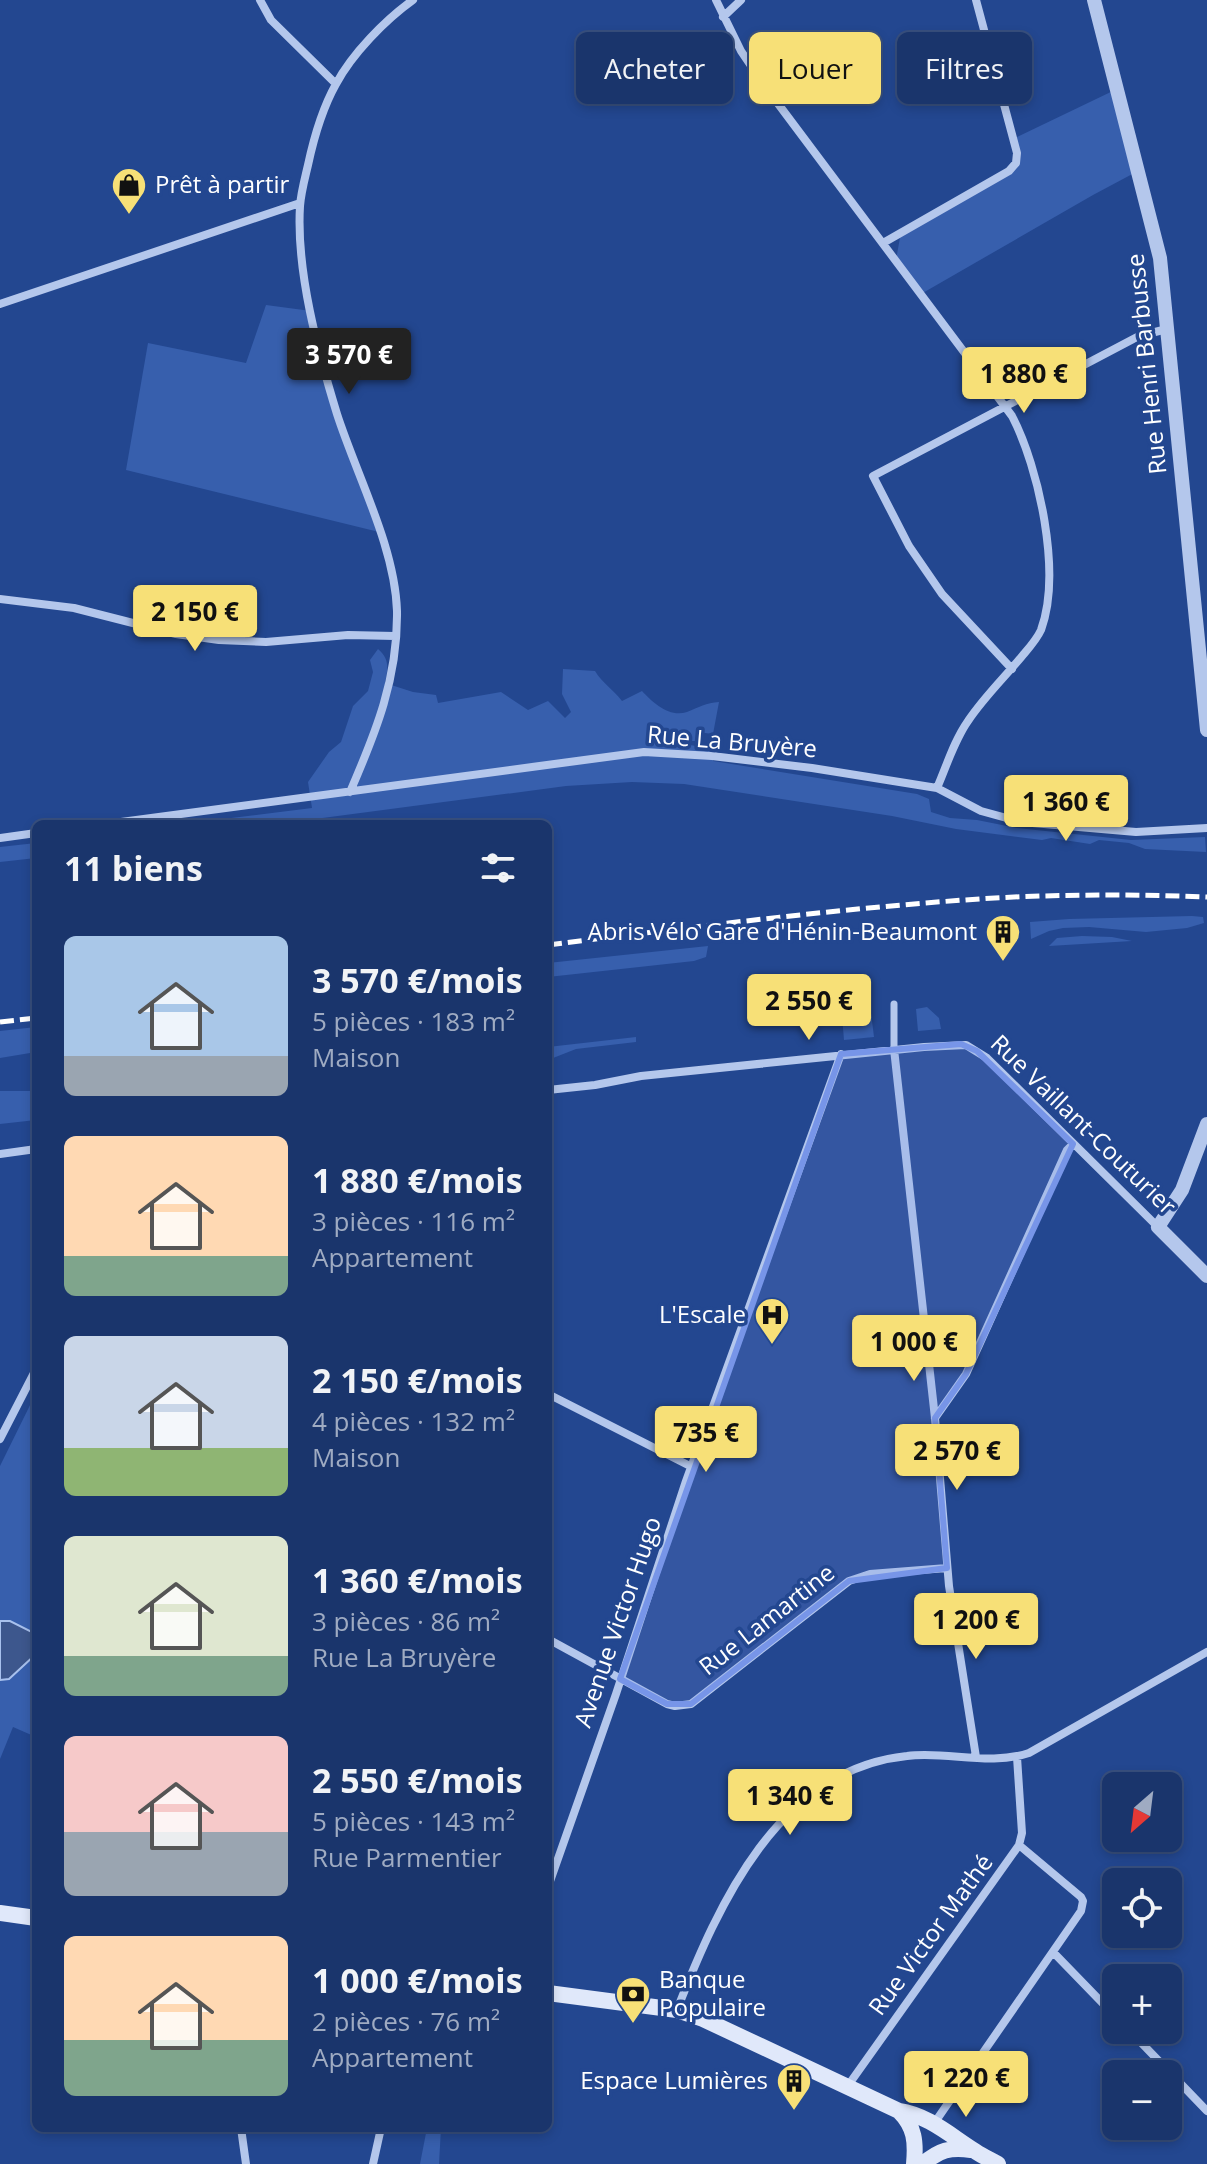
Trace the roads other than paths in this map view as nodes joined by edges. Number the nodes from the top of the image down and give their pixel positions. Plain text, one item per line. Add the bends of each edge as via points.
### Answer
1 (260, 0) edge
2 (413, 0) edge
3 (716, 0) edge
4 (741, 0) edge
5 (976, 0) edge
6 (1094, 0) edge
7 (723, 17) junction
8 (336, 84) junction
9 (300, 203) junction
10 (883, 243) junction
11 (0, 304) edge
12 (1167, 329) junction
13 (1006, 407) junction
14 (0, 599) edge
15 (1201, 618) edge
16 (395, 636) junction
17 (1012, 669) junction
18 (1207, 730) edge
19 (937, 788) junction
20 (350, 792) junction
21 (136, 820) edge
22 (1207, 828) edge
23 (32, 834) edge
24 (0, 838) edge
25 (894, 1004) dead end
26 (894, 1049) junction
27 (841, 1054) junction
28 (552, 1089) edge
29 (1207, 1124) edge
30 (1073, 1144) junction
31 (32, 1150) edge
32 (0, 1154) edge
33 (1158, 1227) junction
34 (1207, 1276) edge
35 (32, 1377) edge
36 (552, 1396) edge
37 (935, 1418) junction
38 (0, 1439) edge
39 (692, 1467) junction
40 (947, 1568) junction
41 (552, 1641) edge
42 (1207, 1652) edge
43 (620, 1679) junction
44 (976, 1757) junction
45 (1017, 1757) junction
46 (1019, 1845) junction
47 (552, 1875) edge
48 (0, 1913) edge
49 (32, 1917) edge
50 (1053, 1952) junction
51 (552, 1994) edge
52 (1102, 2003) edge
53 (677, 2010) junction
54 (1142, 2044) edge
55 (847, 2087) junction
56 (899, 2111) junction
57 (1207, 2111) edge
58 (933, 2125) junction
59 (242, 2132) edge
60 (380, 2132) edge
61 (972, 2150) junction
62 (246, 2164) edge
63 (373, 2164) edge
64 (914, 2164) edge
65 (923, 2164) edge
66 (998, 2164) edge

1 - 8 street via 271,20
2 - 8 street via 371,37
3 - 7 street
4 - 7 street
5 - 10 street via 1016,163
6 - 12 street, Rue Henri Barbusse via 1160,258
7 - 10 street via 764,85
8 - 9 street via 314,137
9 - 11 street
9 - 16 street via 302,263 315,333 390,565
10 - 13 street
12 - 13 street via 1139,336
12 - 15 street, Rue Henri Barbusse
13 - 17 street via 1032,467 1048,554 1048,594 1040,632
13 - 17 street via 873,476 909,546 942,594
14 - 16 street via 74,608 219,640
15 - 18 street, Rue Henri Barbusse
16 - 20 street via 378,728
17 - 19 street via 968,720
19 - 20 street, Rue La Bruyère via 741,759 644,752
19 - 22 street, Rue La Bruyère via 981,811 1021,822 1136,832
20 - 21 street, Rue La Bruyère
23 - 24 street
25 - 26 street
26 - 27 street
26 - 30 street, Rue Vaillant-Couturier via 961,1044 977,1051
26 - 37 street
27 - 28 street
27 - 39 street, Avenue Victor Hugo
29 - 33 street via 1182,1190
30 - 33 street, Rue Vaillant-Couturier
30 - 37 street via 966,1374
31 - 32 street
33 - 34 street, Rue Vaillant-Couturier
35 - 38 street
36 - 39 street
37 - 40 street
39 - 43 street, Avenue Victor Hugo
40 - 43 street, Rue Lamartine via 870,1574 849,1581 691,1704 667,1704
40 - 44 street
41 - 43 street, Rue Lamartine
42 - 45 street
43 - 47 street, Avenue Victor Hugo
44 - 45 street
44 - 53 street via 880,1760 808,1797 746,1865
45 - 46 street
46 - 50 street via 1083,1901
46 - 55 street, Rue Victor Mathé
48 - 49 main road
50 - 52 street
50 - 58 street
51 - 53 main road
53 - 55 main road
54 - 57 street
55 - 56 main road
56 - 58 main road
56 - 64 main road via 912,2127
58 - 61 main road
59 - 62 street
60 - 63 street
61 - 65 main road via 951,2148
61 - 66 main road

